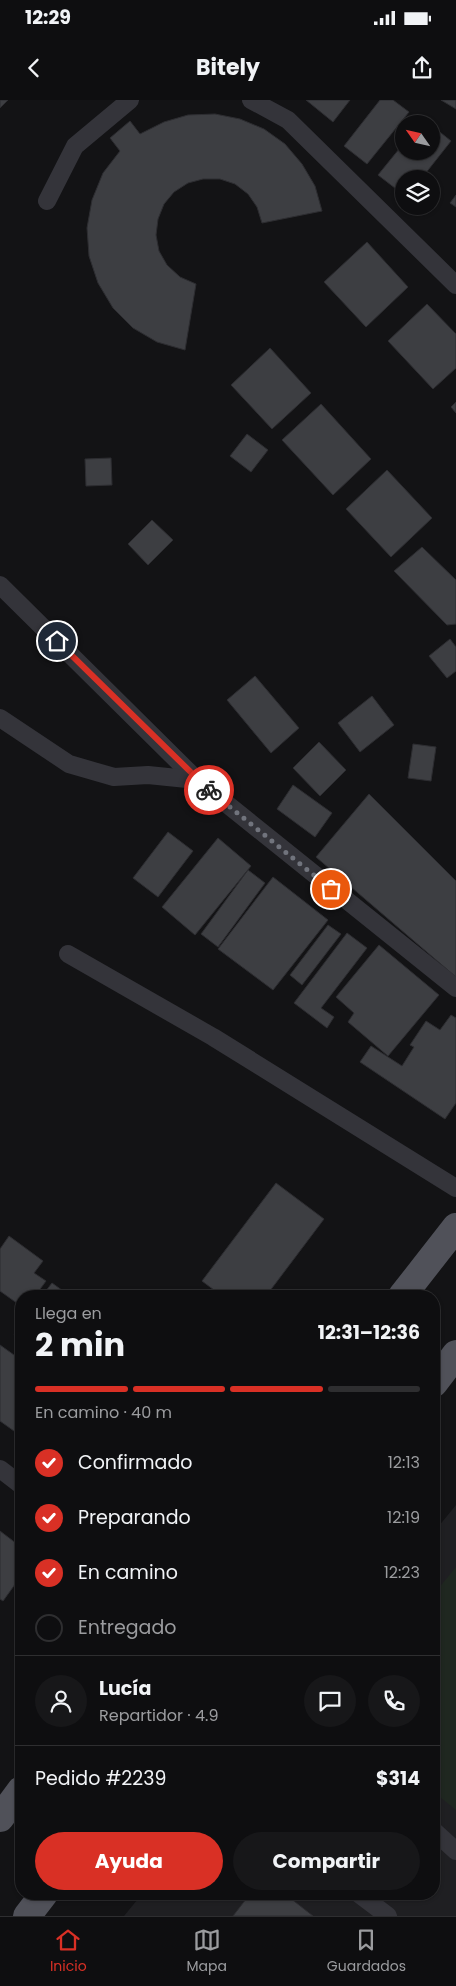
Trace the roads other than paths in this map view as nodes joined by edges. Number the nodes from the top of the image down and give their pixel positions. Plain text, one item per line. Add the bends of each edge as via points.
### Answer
1 (130, 100) edge
2 (251, 100) edge
3 (47, 201) dead end
4 (456, 286) edge
5 (0, 586) edge
6 (0, 718) edge
7 (196, 780) junction
8 (68, 954) dead end
9 (456, 988) edge
10 (456, 1188) edge
11 (456, 1227) edge
12 (407, 1290) edge
13 (456, 1354) edge
14 (440, 1375) edge
15 (0, 1469) edge
16 (15, 1480) edge
17 (15, 1798) edge
18 (0, 1818) edge
19 (440, 1836) edge
20 (456, 1851) edge
21 (39, 1900) edge
22 (367, 1900) edge
23 (27, 1916) edge
24 (388, 1916) edge

1 - 3 lane via 75,146
2 - 4 lane via 288,120
5 - 7 lane
6 - 7 lane via 69,764 114,777 148,775
7 - 9 lane
8 - 10 lane via 213,1037
11 - 12 main road
13 - 14 main road
15 - 16 lane
17 - 18 main road
19 - 20 lane
21 - 23 main road
22 - 24 lane

